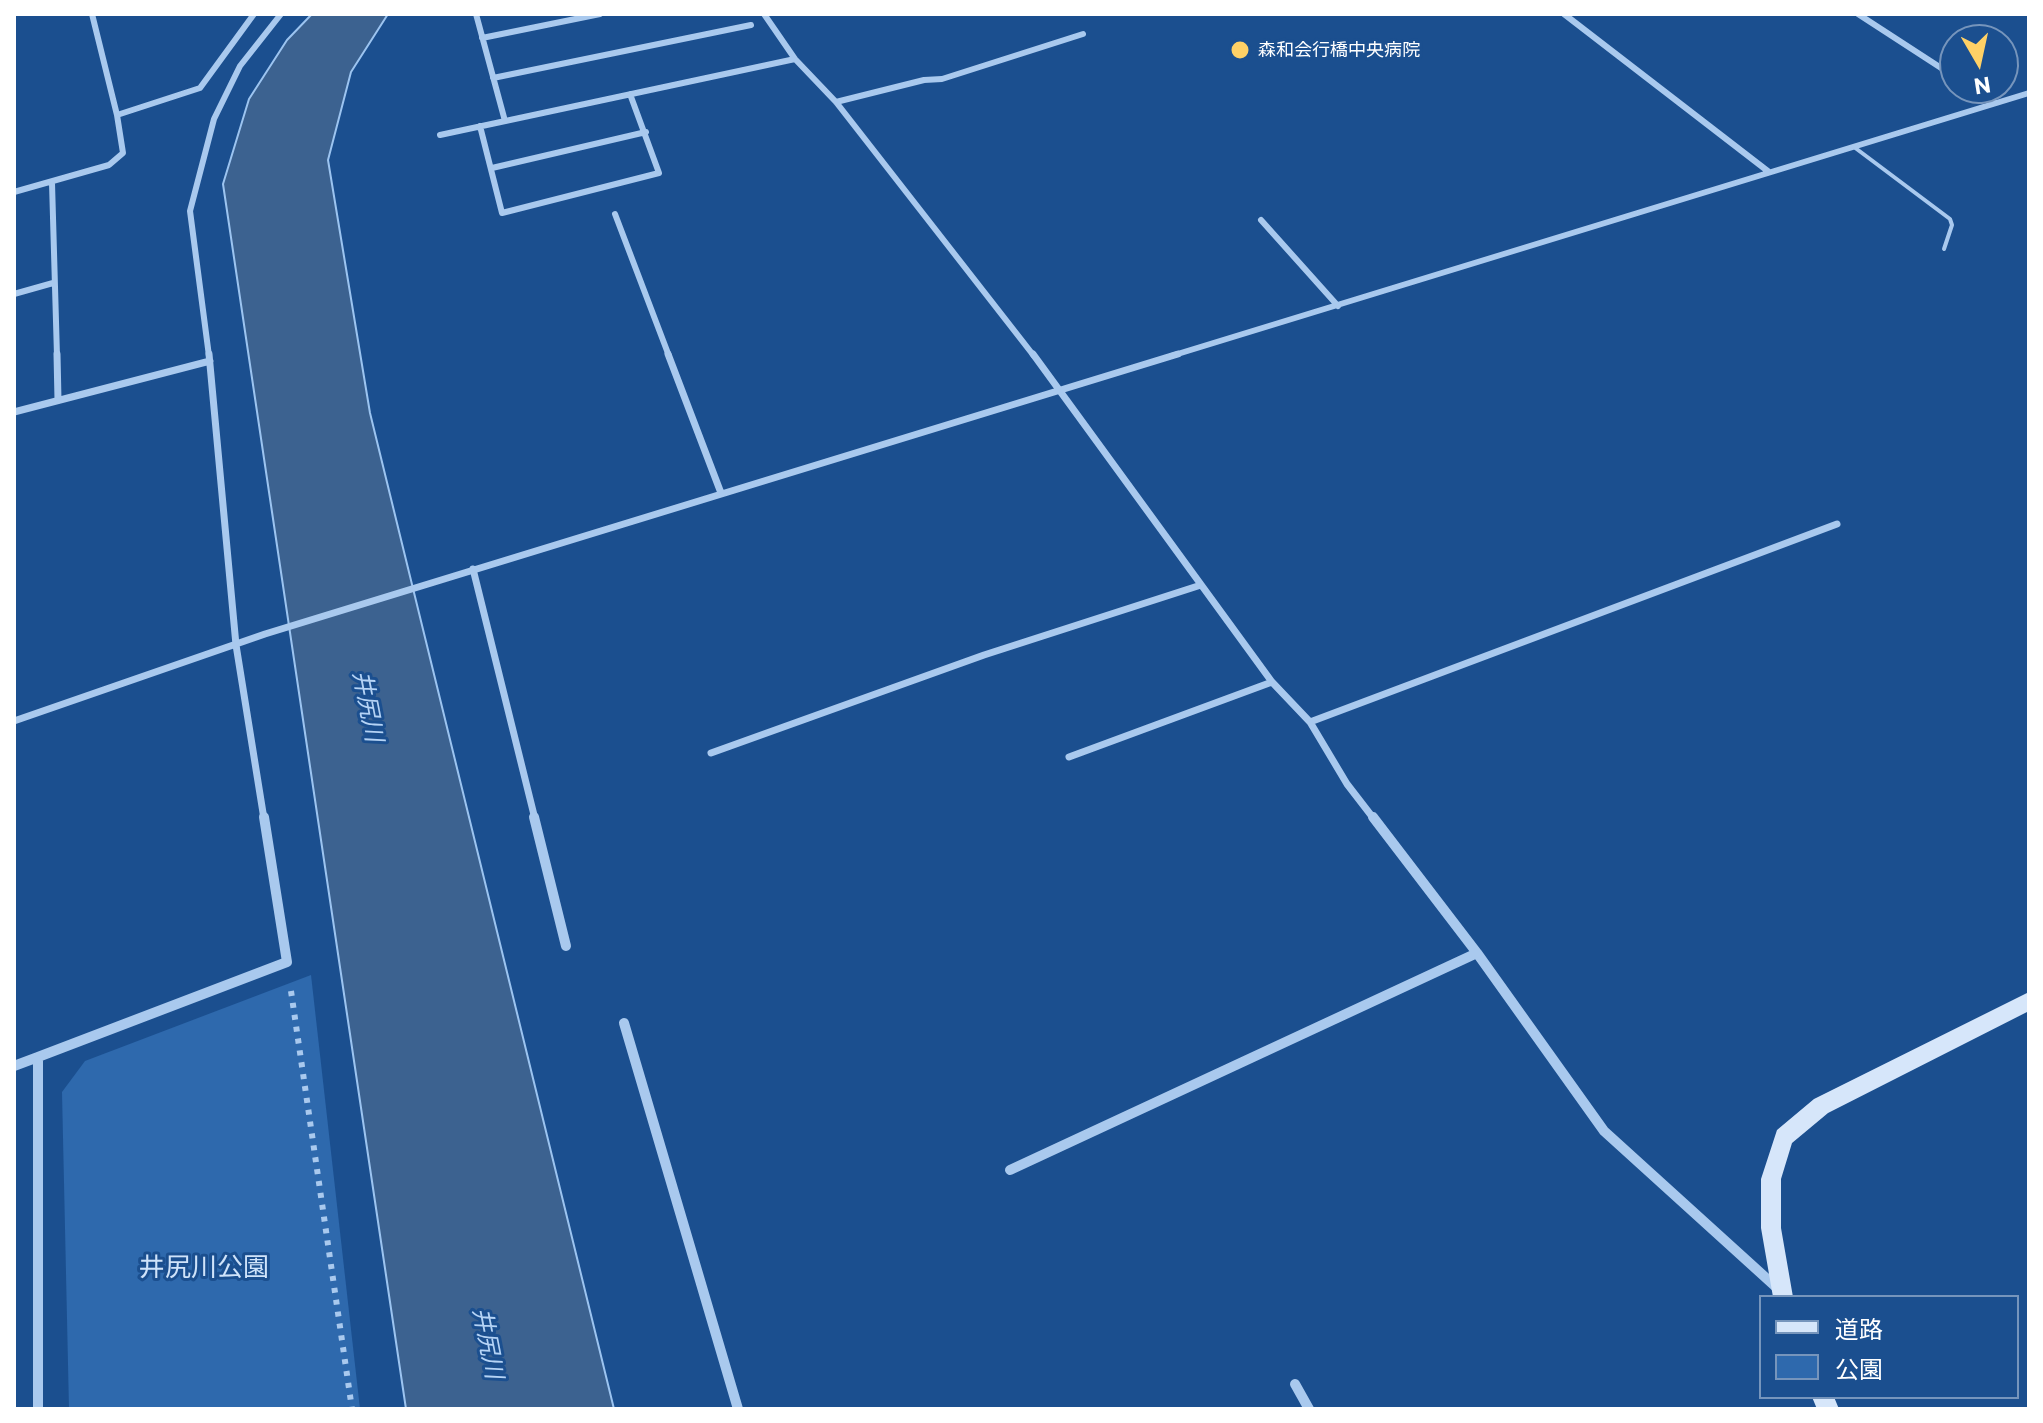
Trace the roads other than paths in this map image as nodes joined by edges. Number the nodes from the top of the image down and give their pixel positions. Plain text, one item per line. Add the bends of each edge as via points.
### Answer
1 (92, 14) edge
2 (254, 14) edge
3 (281, 14) edge
4 (476, 14) edge
5 (600, 14) edge
6 (777, 14) edge
7 (1564, 14) edge
8 (1858, 14) edge
9 (765, 15) edge
10 (751, 25) dead end
11 (1083, 34) dead end
12 (482, 38) junction
13 (795, 59) junction
14 (1939, 67) edge
15 (493, 78) junction
16 (630, 94) junction
17 (836, 102) junction
18 (1992, 104) edge
19 (117, 115) junction
20 (505, 121) junction
21 (480, 126) junction
22 (646, 132) junction
23 (440, 135) dead end
24 (1854, 147) junction
25 (492, 168) junction
26 (1769, 172) junction
27 (52, 183) junction
28 (14, 192) edge
29 (615, 214) dead end
30 (1261, 220) dead end
31 (1944, 249) dead end
32 (53, 283) junction
33 (14, 294) edge
34 (1338, 306) junction
35 (210, 361) junction
36 (1061, 390) junction
37 (58, 400) junction
38 (14, 412) edge
39 (721, 493) junction
40 (1837, 524) dead end
41 (473, 569) junction
42 (1201, 585) junction
43 (236, 645) junction
44 (1272, 682) junction
45 (14, 721) edge
46 (1310, 722) junction
47 (711, 753) dead end
48 (1069, 757) dead end
49 (566, 946) dead end
50 (1477, 953) junction
51 (2029, 1001) edge
52 (624, 1023) dead end
53 (38, 1057) junction
54 (14, 1066) edge
55 (1010, 1170) dead end
56 (1782, 1294) edge
57 (1295, 1384) dead end
58 (38, 1409) edge
59 (738, 1409) edge
60 (1309, 1409) edge

1 - 19 street
2 - 19 street via 200,88
3 - 35 street via 240,66 214,119 190,211
4 - 12 street
5 - 12 street
6 - 9 street
7 - 26 street
8 - 14 street
9 - 13 street
10 - 15 street
11 - 17 street via 942,79
12 - 15 street
13 - 16 street
13 - 17 street
15 - 20 street
16 - 20 street
16 - 22 street
17 - 36 street
18 - 24 street
19 - 27 street via 123,153 109,165
20 - 21 street
21 - 23 street
21 - 25 street
22 - 25 street
22 - 25 street via 659,173 502,213
24 - 26 street
24 - 31 lane via 1950,219
26 - 34 street
27 - 28 street
27 - 32 street
29 - 39 street
30 - 34 street
32 - 33 street
32 - 37 street
34 - 36 street
35 - 37 street
35 - 43 street
36 - 39 street
36 - 42 street
37 - 38 street
39 - 41 street
40 - 46 street
41 - 43 street
41 - 49 street
42 - 44 street
42 - 47 street via 984,655
43 - 45 street
43 - 53 street via 287,962
44 - 46 street
44 - 48 street
46 - 50 street via 1347,784
50 - 55 street
50 - 56 street via 1604,1131
51 - 56 street via 1821,1106 1784,1137 1771,1179 1771,1228
52 - 59 street
53 - 54 street
53 - 58 street
57 - 60 street

